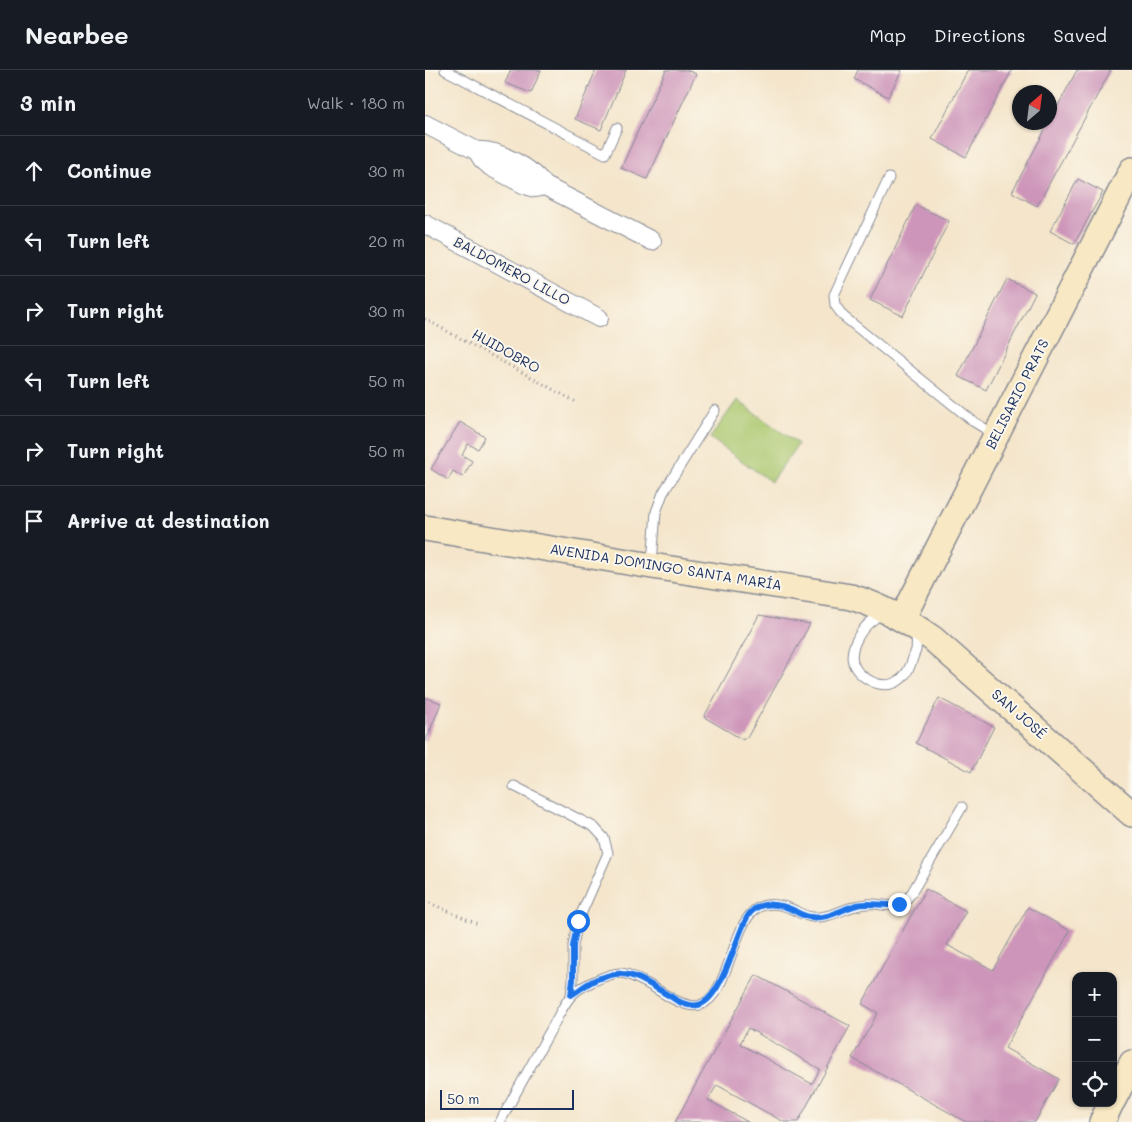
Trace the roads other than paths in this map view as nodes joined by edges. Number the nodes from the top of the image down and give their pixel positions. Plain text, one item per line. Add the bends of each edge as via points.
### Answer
1 (445, 70) edge
2 (425, 124) edge
3 (617, 128) dead end
4 (1132, 170) edge
5 (889, 178) dead end
6 (425, 224) edge
7 (652, 241) dead end
8 (599, 318) dead end
9 (715, 410) dead end
10 (996, 435) junction
11 (425, 528) edge
12 (652, 566) junction
13 (903, 619) junction
14 (513, 786) dead end
15 (962, 808) dead end
16 (1132, 814) edge
17 (571, 995) junction
18 (1132, 1063) edge
19 (1117, 1092) edge
20 (1109, 1107) edge
21 (500, 1122) edge
22 (1102, 1122) edge

1 - 3 lane via 605,154
2 - 7 street via 477,151 492,152 531,170 545,186
4 - 10 main road, BELISARIO PRATS
5 - 10 lane via 834,295 835,305 843,316 974,422
6 - 8 street, BALDOMERO LILLO
9 - 12 lane via 663,492 656,512
10 - 13 main road, BELISARIO PRATS
11 - 12 main road, AVENIDA DOMINGO SANTA MARÍA
12 - 13 main road, AVENIDA DOMINGO SANTA MARÍA via 851,596
13 - 13 lane via 873,620 859,634 853,648 853,664 870,681 881,685 894,684 910,667 916,650
13 - 16 main road, SAN JOSÉ via 933,639
14 - 17 lane via 594,827 604,838 608,853 578,921 573,946
15 - 17 lane via 911,894 899,904 857,905 824,917 801,915 781,906 760,906 750,912 715,992 704,1003 693,1006 680,1003 621,973 595,980
17 - 21 lane
18 - 19 main road
20 - 22 main road

